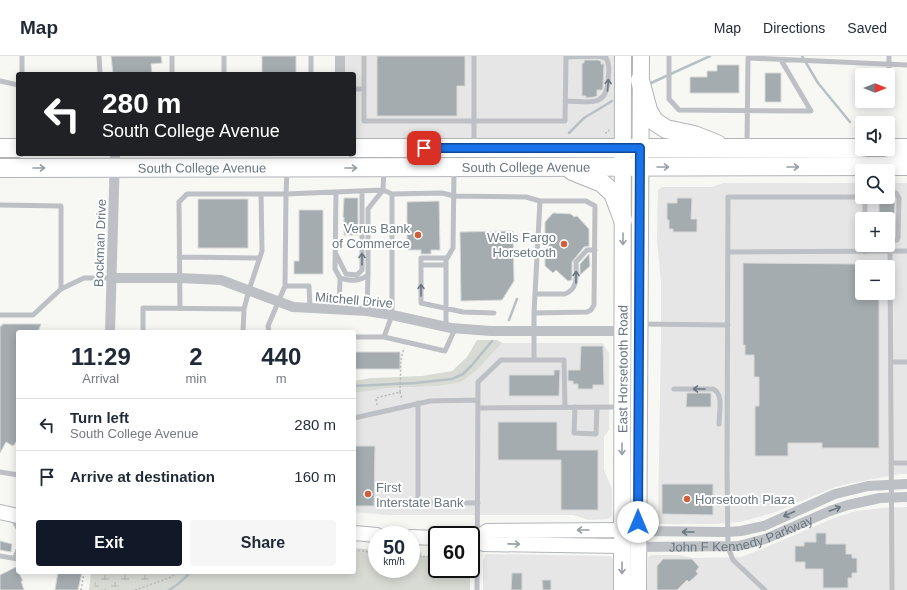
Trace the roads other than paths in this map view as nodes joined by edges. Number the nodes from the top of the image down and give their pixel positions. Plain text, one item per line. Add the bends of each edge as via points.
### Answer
1 (22, 56) edge
2 (99, 56) edge
3 (172, 56) edge
4 (224, 56) edge
5 (311, 56) edge
6 (340, 56) edge
7 (364, 56) edge
8 (474, 56) edge
9 (566, 56) edge
10 (624, 56) edge
11 (641, 56) edge
12 (669, 56) edge
13 (889, 56) edge
14 (782, 60) junction
15 (889, 64) junction
16 (907, 65) edge
17 (889, 68) edge
18 (22, 72) edge
19 (100, 72) edge
20 (172, 72) edge
21 (224, 72) edge
22 (311, 72) edge
23 (340, 72) edge
24 (0, 80) edge
25 (640, 80) junction
26 (16, 84) edge
27 (356, 89) edge
28 (364, 89) junction
29 (565, 101) junction
30 (748, 111) junction
31 (474, 121) junction
32 (0, 148) edge
33 (16, 148) edge
34 (356, 148) edge
35 (452, 148) junction
36 (474, 148) junction
37 (632, 148) junction
38 (727, 148) junction
39 (747, 148) junction
40 (855, 148) edge
41 (895, 148) edge
42 (907, 148) edge
43 (331, 156) edge
44 (115, 161) edge
45 (907, 166) edge
46 (632, 167) junction
47 (0, 168) edge
48 (255, 168) junction
49 (288, 168) junction
50 (384, 168) junction
51 (454, 168) junction
52 (562, 168) junction
53 (362, 190) junction
54 (383, 190) junction
55 (336, 192) junction
56 (895, 193) edge
57 (261, 194) junction
58 (286, 194) junction
59 (392, 194) junction
60 (454, 196) junction
61 (855, 197) edge
62 (540, 201) junction
63 (0, 205) edge
64 (623, 220) junction
65 (895, 240) edge
66 (595, 250) junction
67 (907, 251) edge
68 (728, 252) junction
69 (855, 252) edge
70 (890, 252) edge
71 (895, 252) edge
72 (335, 253) junction
73 (179, 258) junction
74 (260, 258) junction
75 (447, 258) junction
76 (421, 265) junction
77 (446, 265) junction
78 (368, 275) junction
79 (112, 278) junction
80 (179, 278) junction
81 (340, 278) junction
82 (285, 286) junction
83 (61, 289) junction
84 (249, 290) junction
85 (535, 294) junction
86 (278, 302) junction
87 (180, 308) junction
88 (244, 309) junction
89 (310, 309) junction
90 (446, 309) junction
91 (339, 310) junction
92 (367, 311) junction
93 (534, 312) junction
94 (494, 313) dead end
95 (0, 315) edge
96 (392, 315) junction
97 (639, 324) junction
98 (728, 325) junction
99 (451, 328) junction
100 (110, 330) edge
101 (143, 330) edge
102 (243, 330) edge
103 (269, 330) edge
104 (534, 331) junction
105 (622, 331) junction
106 (356, 337) edge
107 (384, 337) junction
108 (534, 360) junction
109 (891, 362) junction
110 (907, 362) edge
111 (639, 378) junction
112 (674, 389) dead end
113 (478, 400) junction
114 (418, 403) junction
115 (565, 407) junction
116 (575, 407) junction
117 (597, 407) junction
118 (622, 407) junction
119 (478, 408) junction
120 (356, 418) edge
121 (719, 424) dead end
122 (891, 463) junction
123 (907, 463) edge
124 (0, 472) edge
125 (16, 475) edge
126 (891, 484) junction
127 (907, 484) edge
128 (891, 497) junction
129 (907, 497) edge
130 (478, 503) junction
131 (9, 514) edge
132 (16, 525) edge
133 (475, 526) edge
134 (356, 532) edge
135 (727, 532) junction
136 (368, 534) edge
137 (480, 535) edge
138 (622, 538) junction
139 (638, 539) junction
140 (728, 547) junction
141 (0, 556) edge
142 (16, 558) edge
143 (476, 578) edge
144 (477, 590) edge
145 (622, 590) edge
146 (638, 590) edge
147 (765, 590) edge
148 (892, 590) edge

1 - 18 lane
2 - 19 lane
3 - 20 lane
4 - 21 lane
5 - 22 lane
6 - 23 street
7 - 28 lane
8 - 31 lane
9 - 29 lane
29 -> 9 lane via 595,102 604,97 608,91 609,64 606,58 599,56
10 - 37 main road
11 - 25 main road
12 - 30 lane via 669,99 679,110
13 - 15 lane
14 - 15 lane
14 - 30 lane via 748,58
14 - 30 lane via 811,111
15 - 16 lane
15 - 17 lane
24 - 26 lane
25 - 37 main road
25 - 38 highway via 648,110 654,121 666,129 694,135
27 - 28 lane
28 - 31 lane via 364,121
29 - 31 lane via 565,121
30 - 39 lane
31 - 36 lane
32 - 33 highway
34 - 35 highway, South College Avenue
35 - 36 highway, South College Avenue
35 - 50 highway via 437,153 392,159
36 - 37 highway, South College Avenue
37 - 38 highway, South College Avenue
37 - 46 main road, East Horsetooth Road
38 - 39 highway, South College Avenue
39 - 40 highway, South College Avenue
41 - 42 highway
43 - 48 highway via 274,158 263,161
47 -> 44 highway, South College Avenue
44 - 48 highway, South College Avenue
44 - 79 street, Bockman Drive
46 -> 45 highway, South College Avenue
46 - 52 highway, South College Avenue
46 - 64 main road, East Horsetooth Road
46 - 97 main road, East Horsetooth Road
48 - 49 highway, South College Avenue
49 -> 50 highway, South College Avenue
49 - 58 lane
50 - 51 highway, South College Avenue
50 - 54 lane
51 - 52 highway, South College Avenue
51 - 60 lane
52 - 64 highway via 602,183 613,193
53 - 54 lane
53 - 55 lane
72 -> 53 lane via 346,274 357,275 362,270
54 - 59 lane
54 - 78 lane via 368,209
55 - 58 lane
55 - 72 lane
56 - 65 lane via 899,198 899,206 898,238
57 - 58 lane
57 - 73 lane via 188,194 179,202
57 - 74 lane
58 - 82 lane
59 - 60 lane via 442,193
59 - 96 lane
60 - 62 lane via 526,197
60 - 75 lane via 453,248
61 - 68 lane via 728,197
62 - 66 lane via 586,201 595,206
62 - 85 lane
63 - 83 lane via 61,206
64 -> 105 main road, East Horsetooth Road
85 -> 66 lane via 569,293 576,282 576,262 587,250
66 - 93 lane via 595,300 591,310
67 - 71 lane
68 - 69 lane
68 - 98 lane
70 - 109 lane
72 - 81 lane via 335,269
73 - 74 lane
73 - 80 lane
74 - 84 lane
75 - 76 lane via 421,258
75 - 77 lane
76 - 77 lane
90 -> 76 lane via 421,303
77 - 90 lane
78 - 81 lane via 352,281
78 - 92 lane
79 - 80 street, Mitchell Drive
79 - 83 lane via 84,278
79 - 100 street, Bockman Drive
80 - 84 street, Mitchell Drive via 221,280
80 - 87 lane
81 - 91 lane
82 - 86 lane
82 - 89 lane via 309,286
83 - 95 lane via 33,315
84 - 86 street, Mitchell Drive
84 - 88 lane
85 - 93 lane
86 - 89 street, Mitchell Drive via 293,308
86 - 103 lane
87 - 88 lane
87 - 101 lane via 143,308
88 - 102 lane
89 - 91 street, Mitchell Drive
90 - 94 lane
90 - 99 lane
91 - 92 street, Mitchell Drive
92 - 96 street, Mitchell Drive
93 - 104 lane
96 - 99 street, Mitchell Drive
96 - 107 lane
97 - 98 lane
97 - 111 main road, East Horsetooth Road
98 - 135 lane
99 - 104 street, Mitchell Drive
99 - 107 lane via 445,352
104 - 105 street, Mitchell Drive
104 - 108 lane
105 - 111 street via 631,344
105 - 118 main road, East Horsetooth Road
106 - 107 lane
108 - 113 lane via 501,360 478,382
108 - 115 lane via 564,360
109 - 110 lane
109 - 122 lane
111 - 139 main road, East Horsetooth Road
121 -> 112 lane via 720,395 717,391
113 - 114 lane
113 - 119 lane
114 - 120 lane
114 - 130 lane via 418,503
115 - 116 lane
115 - 119 lane
116 - 117 lane
116 - 117 lane via 574,433 596,434
117 - 118 lane
118 -> 138 main road, East Horsetooth Road
119 - 130 lane
122 - 123 lane
122 - 126 lane
124 - 125 lane
126 - 127 street, John F Kennedy Parkway
126 - 128 lane
126 -> 135 street, John F Kennedy Parkway via 868,486 835,494 764,526
128 - 129 street, John F Kennedy Parkway
140 -> 128 street, John F Kennedy Parkway via 765,539 863,500
128 - 148 lane
130 - 133 lane
131 - 132 lane
134 - 136 street
135 -> 139 street, John F Kennedy Parkway
135 - 140 lane
137 - 138 street, John F Kennedy Parkway via 487,531
138 - 139 street, John F Kennedy Parkway
138 -> 145 main road, East Horsetooth Road
139 - 140 street, John F Kennedy Parkway
139 - 146 main road, East Horsetooth Road
140 - 147 lane via 733,560
141 - 142 lane
143 - 144 lane

